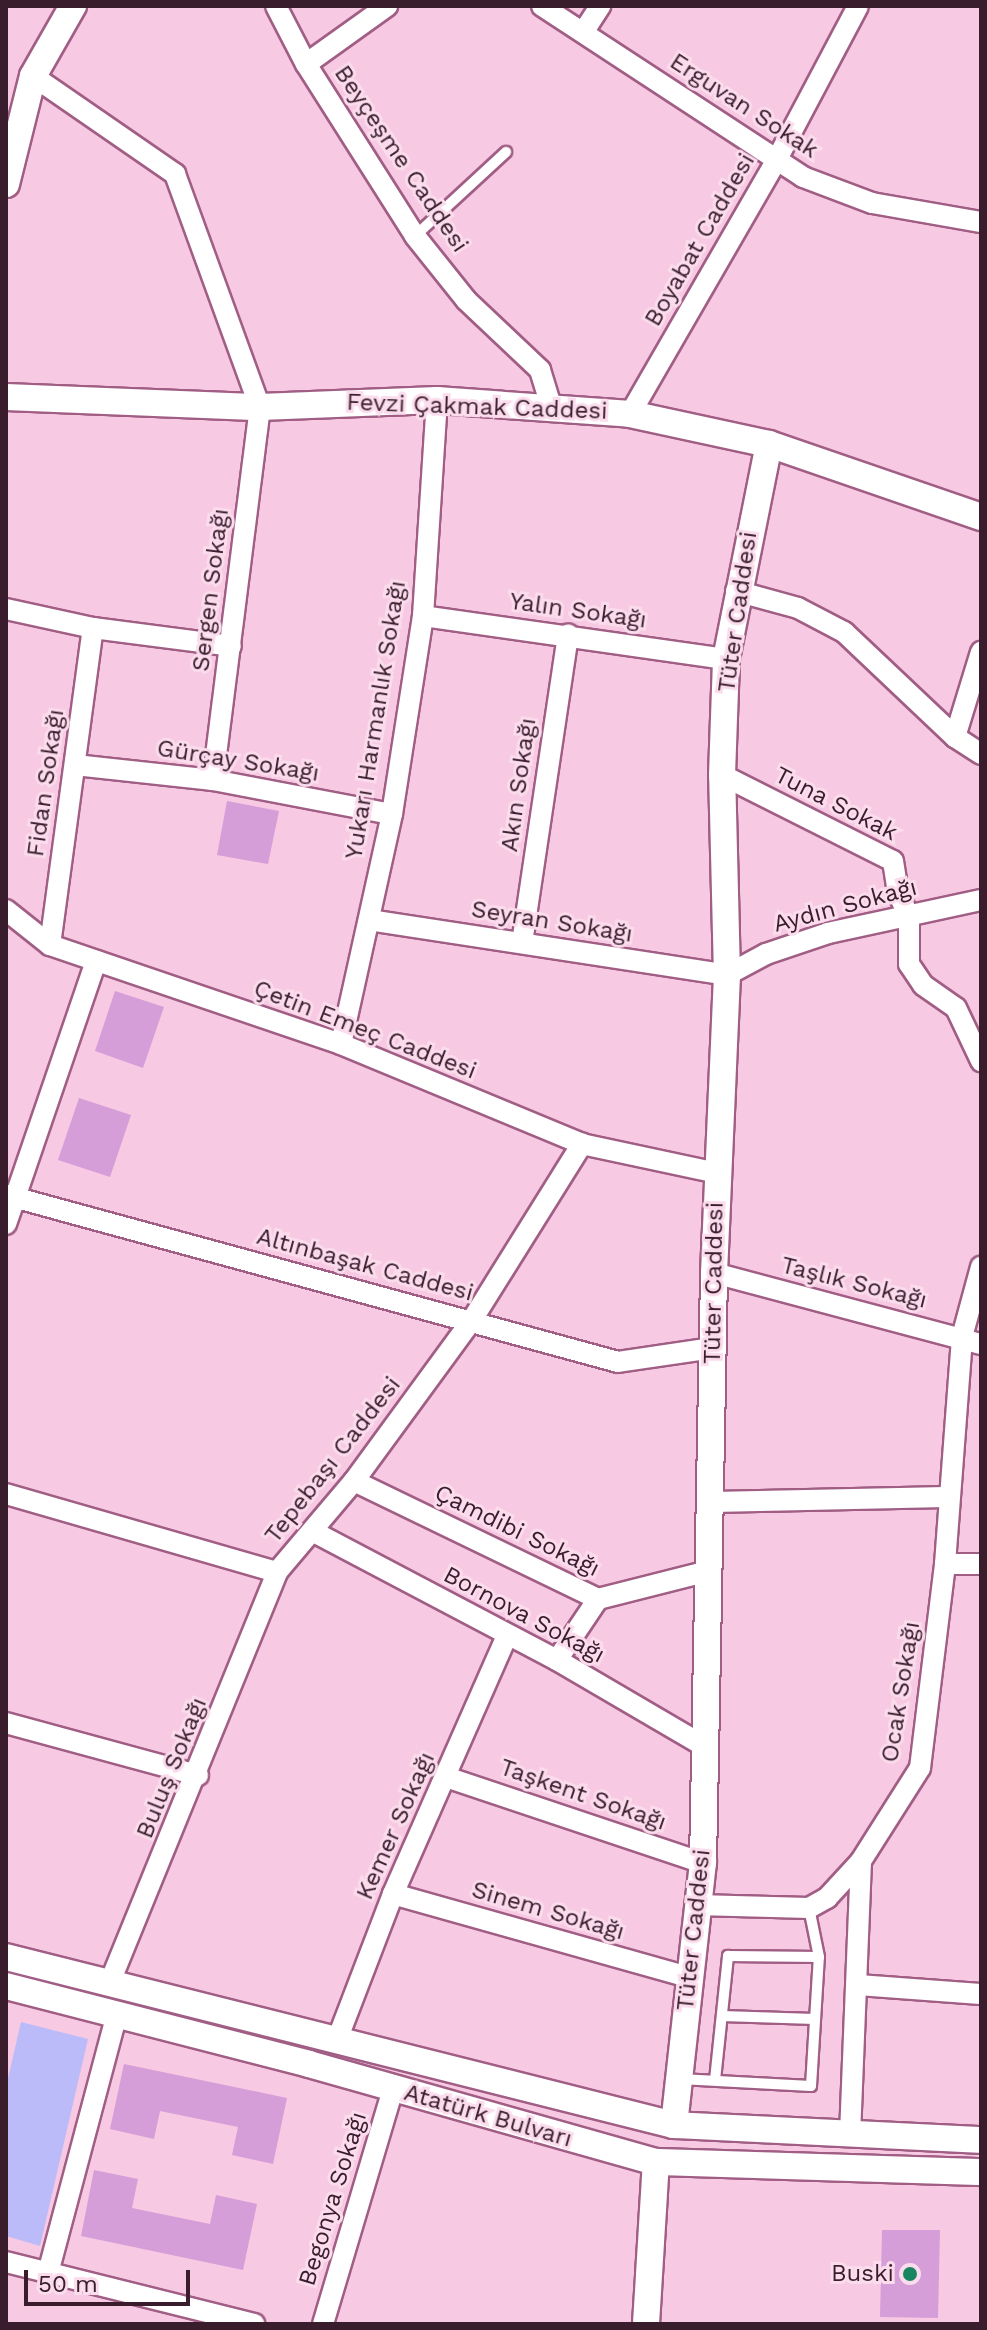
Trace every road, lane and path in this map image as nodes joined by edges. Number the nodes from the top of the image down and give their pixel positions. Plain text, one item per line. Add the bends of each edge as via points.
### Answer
1 (73, 6) edge
2 (276, 6) edge
3 (387, 6) edge
4 (542, 6) edge
5 (600, 6) edge
6 (858, 6) edge
7 (584, 31) junction
8 (306, 64) junction
9 (33, 76) junction
10 (506, 152) dead end
11 (776, 161) junction
12 (6, 184) edge
13 (981, 222) edge
14 (415, 236) junction
15 (6, 397) edge
16 (437, 400) junction
17 (551, 405) junction
18 (260, 407) junction
19 (630, 414) junction
20 (769, 444) junction
21 (981, 517) edge
22 (736, 591) junction
23 (6, 609) edge
24 (423, 616) junction
25 (93, 628) junction
26 (568, 634) junction
27 (231, 646) junction
28 (981, 652) edge
29 (726, 659) junction
30 (977, 679) edge
31 (955, 737) junction
32 (981, 754) edge
33 (75, 765) junction
34 (722, 775) junction
35 (213, 780) junction
36 (392, 814) junction
37 (981, 900) edge
38 (6, 910) edge
39 (909, 917) junction
40 (369, 920) junction
41 (522, 943) junction
42 (50, 945) junction
43 (96, 961) junction
44 (727, 975) junction
45 (341, 1044) junction
46 (981, 1061) edge
47 (582, 1144) junction
48 (717, 1173) junction
49 (10, 1195) edge
50 (6, 1224) edge
51 (981, 1267) edge
52 (714, 1273) junction
53 (472, 1320) junction
54 (972, 1341) edge
55 (713, 1348) junction
56 (354, 1481) junction
57 (6, 1494) edge
58 (948, 1497) junction
59 (711, 1502) junction
60 (314, 1532) junction
61 (945, 1564) junction
62 (981, 1564) edge
63 (709, 1571) junction
64 (277, 1572) junction
65 (598, 1599) junction
66 (507, 1635) junction
67 (557, 1660) junction
68 (6, 1723) edge
69 (706, 1747) junction
70 (198, 1775) junction
71 (446, 1777) junction
72 (861, 1861) junction
73 (703, 1863) junction
74 (393, 1894) junction
75 (697, 1905) junction
76 (809, 1908) junction
77 (6, 1957) edge
78 (819, 1957) junction
79 (689, 1977) junction
80 (110, 1982) junction
81 (858, 1985) junction
82 (6, 1988) edge
83 (981, 1994) edge
84 (117, 2014) junction
85 (722, 2016) junction
86 (815, 2019) junction
87 (337, 2040) junction
88 (679, 2079) junction
89 (715, 2080) junction
90 (393, 2089) junction
91 (674, 2125) junction
92 (850, 2135) junction
93 (981, 2140) edge
94 (656, 2162) junction
95 (981, 2172) edge
96 (6, 2262) edge
97 (48, 2273) junction
98 (254, 2324) edge
99 (323, 2324) edge
100 (646, 2324) edge

1 - 9 street
2 - 8 street, Beyçeşme Caddesi
3 - 8 street
4 - 7 street, Erguvan Sokak
5 - 7 street
6 - 11 street, Boyabat Caddesi
7 - 11 street, Erguvan Sokak
8 - 14 street, Beyçeşme Caddesi
9 - 12 street
9 - 18 street via 175,174
10 - 14 lane
11 - 13 street, Erguvan Sokak via 872,203
11 - 19 street, Boyabat Caddesi
14 - 17 street, Beyçeşme Caddesi via 466,300 540,370
15 - 18 street, Fevzi Çakmak Caddesi
16 - 17 street, Fevzi Çakmak Caddesi
16 - 18 street, Fevzi Çakmak Caddesi
16 - 24 street, Yukarı Harmanlık Sokağı
17 - 19 street, Fevzi Çakmak Caddesi
18 - 27 street, Sergen Sokağı
19 - 20 street, Fevzi Çakmak Caddesi
20 - 21 street, Fevzi Çakmak Caddesi
20 - 22 street, Tüter Caddesi
22 - 29 street, Tüter Caddesi
22 - 31 street via 798,608 844,632
23 - 25 street
24 - 26 street, Yalın Sokağı
24 - 36 street, Yukarı Harmanlık Sokağı
25 - 27 street
25 - 33 street, Fidan Sokağı
26 - 29 street, Yalın Sokağı
26 - 41 street, Akın Sokağı
27 - 35 street, Sergen Sokağı
28 - 30 street
29 - 34 street, Tüter Caddesi
30 - 31 street
31 - 32 street
33 - 35 street, Gürçay Sokağı
33 - 42 street, Fidan Sokağı
34 - 39 street, Tuna Sokak via 893,861
34 - 44 street, Tüter Caddesi
35 - 36 street, Gürçay Sokağı
36 - 40 street, Yukarı Harmanlık Sokağı
37 - 39 street, Aydın Sokağı
38 - 42 street, Çetin Emeç Caddesi
39 - 44 street, Aydın Sokağı via 828,933 766,954
39 - 46 street, Tuna Sokak via 909,964 923,985 956,1008
40 - 41 street, Seyran Sokağı
40 - 45 street, Yukarı Harmanlık Sokağı
41 - 44 street, Seyran Sokağı
42 - 43 street, Çetin Emeç Caddesi
43 - 45 street, Çetin Emeç Caddesi
43 - 49 street
44 - 48 street, Tüter Caddesi
45 - 47 street, Çetin Emeç Caddesi
47 - 48 street, Çetin Emeç Caddesi
47 - 53 street, Tepebaşı Caddesi
48 - 52 street, Tüter Caddesi
49 - 50 street
49 - 53 street, Altınbaşak Caddesi
51 - 54 street, Ocak Sokağı
52 - 54 street, Taşlık Sokağı
52 - 55 street, Tüter Caddesi
53 - 55 street, Altınbaşak Caddesi via 618,1362
53 - 56 street, Tepebaşı Caddesi
54 - 58 street, Ocak Sokağı
55 - 59 street, Tüter Caddesi
56 - 60 street, Tepebaşı Caddesi
56 - 65 street, Çamdibi Sokağı
57 - 64 street, Tepebaşı Caddesi
58 - 59 street
58 - 61 street, Ocak Sokağı
59 - 63 street, Tüter Caddesi
60 - 64 street, Tepebaşı Caddesi
60 - 66 street, Bornova Sokağı
61 - 62 street
61 - 72 street, Ocak Sokağı via 920,1768
63 - 65 street, Çamdibi Sokağı
63 - 69 street, Tüter Caddesi
64 - 70 street, Buluş Sokağı
65 - 67 street
66 - 67 street, Bornova Sokağı
66 - 71 street, Kemer Sokağı
67 - 69 street, Bornova Sokağı
68 - 70 street
69 - 73 street, Tüter Caddesi
70 - 80 street, Buluş Sokağı
71 - 73 street, Taşkent Sokağı
71 - 74 street, Kemer Sokağı
72 - 76 street, Ocak Sokağı via 827,1898
72 - 81 street
73 - 75 street, Tüter Caddesi
74 - 79 street, Sinem Sokağı
74 - 87 street, Kemer Sokağı
75 - 76 street
75 - 79 street, Tüter Caddesi
76 - 78 lane
77 - 80 street
78 - 85 lane via 728,1956
78 - 86 lane
79 - 88 street, Tüter Caddesi
80 - 87 street
81 - 83 street
81 - 92 street
82 - 84 street, Atatürk Bulvarı
84 - 90 street, Atatürk Bulvarı
84 - 97 street
85 - 86 lane
85 - 89 lane
86 - 89 lane via 811,2086
87 - 91 street
88 - 89 lane
88 - 91 street, Tüter Caddesi
90 - 94 street, Atatürk Bulvarı
90 - 99 street, Begonya Sokağı
91 - 92 street
92 - 93 street
94 - 95 street, Atatürk Bulvarı
94 - 100 street
96 - 97 street
97 - 98 street

